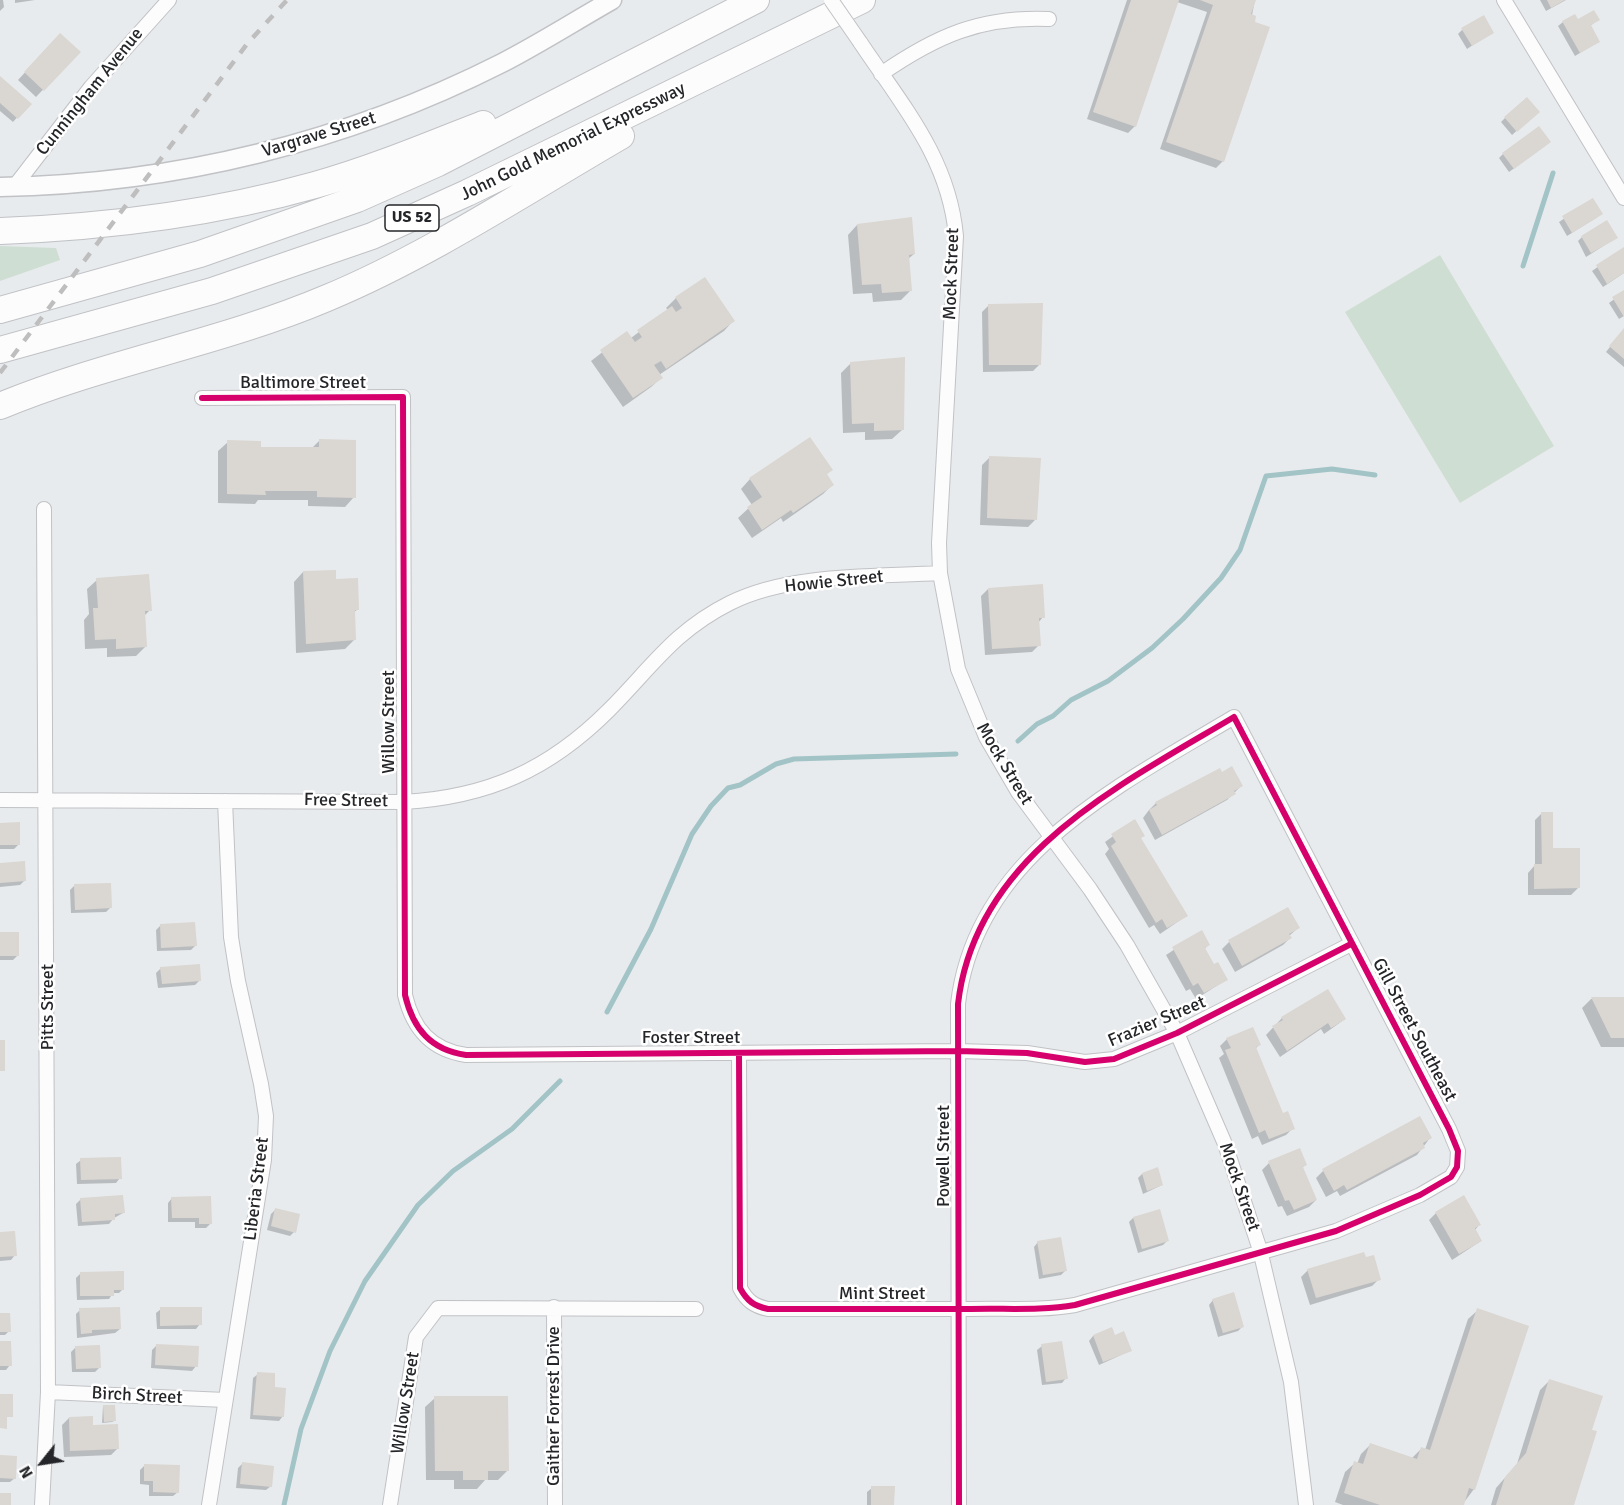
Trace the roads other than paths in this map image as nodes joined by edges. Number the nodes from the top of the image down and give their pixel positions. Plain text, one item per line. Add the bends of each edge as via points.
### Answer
1 (169, 0) edge
2 (612, 0) edge
3 (756, 0) edge
4 (831, 0) edge
5 (862, 0) edge
6 (1504, 0) edge
7 (1049, 19) dead end
8 (802, 30) junction
9 (608, 74) junction
10 (881, 74) junction
11 (7, 187) edge
12 (1624, 198) edge
13 (0, 231) edge
14 (0, 310) edge
15 (0, 350) edge
16 (202, 398) dead end
17 (403, 398) joint
18 (0, 406) edge
19 (45, 509) dead end
20 (940, 573) junction
21 (731, 602) joint
22 (1234, 717) joint
23 (48, 799) junction
24 (0, 800) edge
25 (225, 801) junction
26 (404, 802) junction
27 (1051, 837) junction
28 (1351, 944) junction
29 (1177, 1033) junction
30 (427, 1039) joint
31 (958, 1051) junction
32 (739, 1053) junction
33 (1260, 1250) junction
34 (554, 1307) junction
35 (696, 1309) dead end
36 (960, 1309) junction
37 (48, 1392) junction
38 (225, 1400) junction
39 (42, 1505) edge
40 (209, 1505) edge
41 (390, 1505) edge
42 (555, 1505) edge
43 (959, 1505) edge
44 (1306, 1505) edge

1 - 11 street, Cunningham Avenue
2 - 11 street, Vargrave Street via 482,72 331,134 239,159 147,176
3 - 9 highway, US 52
4 - 10 street, Mock Street, bridge
5 - 8 highway, John Gold Memorial Expressway / US 52
6 - 12 street
7 - 10 street via 1008,18 979,25 925,45
8 - 15 highway, John Gold Memorial Expressway / US 52 via 372,236 212,291
8 - 18 highway via 367,281 281,316 118,365
9 - 13 highway via 376,165 276,195 153,219
9 - 14 highway, US 52 via 438,163 357,200 211,250
10 - 20 street, Mock Street via 938,162 954,218
16 - 17 street, Baltimore Street
17 - 26 street, Willow Street
19 - 23 street, Pitts Street
20 - 21 street, Howie Street via 805,582
20 - 27 street, Mock Street via 958,669 972,709 996,758
21 - 26 street, Free Street via 672,641 609,710 539,767 487,790 439,800
22 - 27 street, Powell Street via 1149,768
22 - 28 street, Gill Street Southeast
23 - 24 street, Free Street
23 - 25 street, Free Street
23 - 37 street, Pitts Street
25 - 26 street, Free Street
25 - 38 street, Liberia Street via 231,937 266,1116 264,1160
26 - 30 street, Willow Street via 405,995 414,1023
27 - 29 street, Mock Street via 1127,945
27 - 31 street, Powell Street via 1009,879 978,928 961,981
28 - 29 street, Frazier Street
28 - 33 street, Gill Street Southeast via 1449,1129 1458,1151 1457,1167 1442,1183 1391,1208 1336,1230
29 - 31 street, Frazier Street via 1114,1059 1084,1062 1027,1053
29 - 33 street, Mock Street via 1225,1144
30 - 32 street, Foster Street via 444,1051 465,1055
31 - 32 street, Foster Street
31 - 36 street, Powell Street
32 - 36 street, Mint Street via 740,1288 745,1298 768,1309
33 - 36 street, Mint Street via 1076,1305
33 - 44 street, Mock Street via 1291,1382
34 - 35 street
34 - 41 street, Willow Street via 438,1308 416,1337
34 - 42 street, Gaither Forrest Drive
36 - 43 street, Powell Street
37 - 38 street, Birch Street
37 - 39 street, Pitts Street
38 - 40 street, Liberia Street

